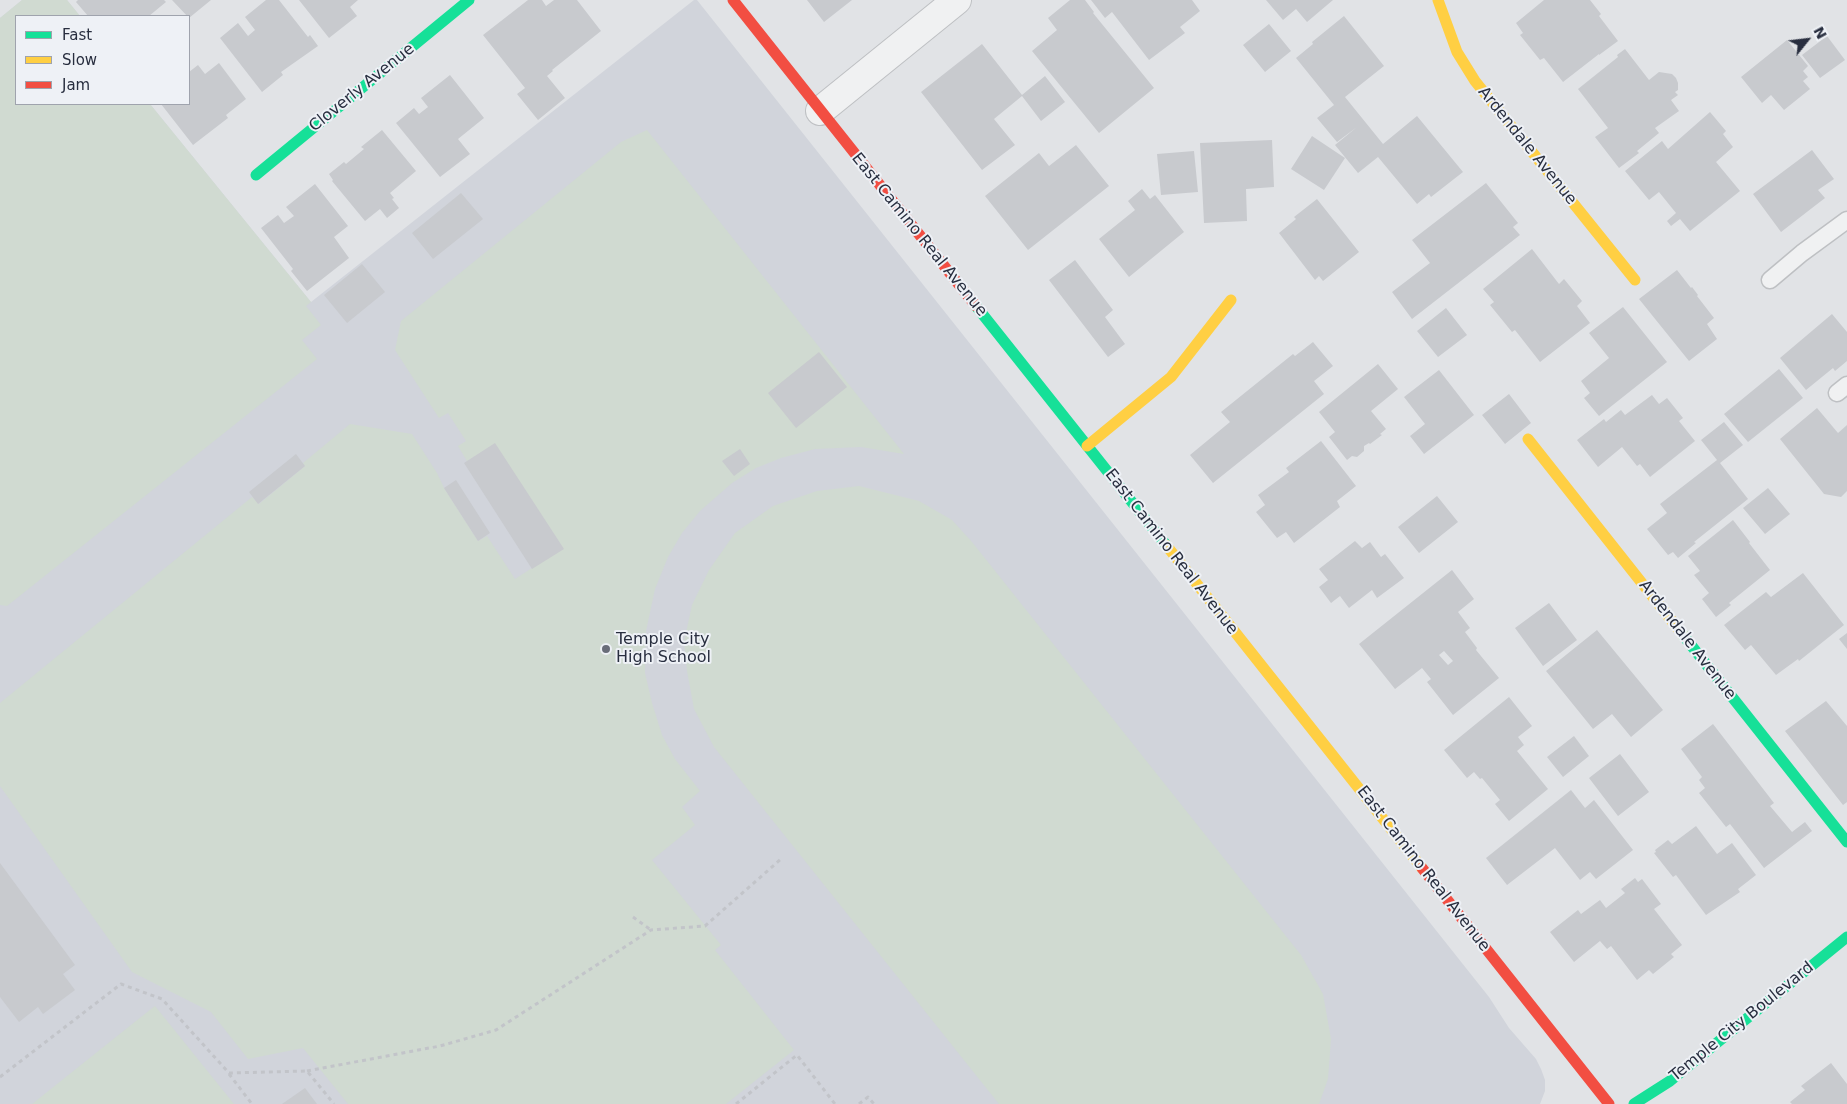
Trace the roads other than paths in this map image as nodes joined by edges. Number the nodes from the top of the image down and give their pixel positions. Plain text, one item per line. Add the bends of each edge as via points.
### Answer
1 (469, 0) edge
2 (733, 0) edge
3 (957, 0) edge
4 (1438, 0) edge
5 (820, 111) junction
6 (256, 175) dead end
7 (1847, 220) edge
8 (1635, 280) dead end
9 (1770, 280) dead end
10 (1231, 300) dead end
11 (1528, 438) dead end
12 (1087, 446) junction
13 (1847, 842) edge
14 (1847, 937) edge
15 (1609, 1104) edge
16 (1634, 1104) edge

1 - 6 street, Cloverly Avenue
2 - 5 street, East Camino Real Avenue
3 - 5 street
4 - 8 street, Ardendale Avenue via 1457,52 1475,81
5 - 12 street, East Camino Real Avenue
7 - 9 lane
10 - 12 street via 1171,377
11 - 13 street, Ardendale Avenue
12 - 15 street, East Camino Real Avenue
14 - 16 street, Temple City Boulevard via 1670,1081

